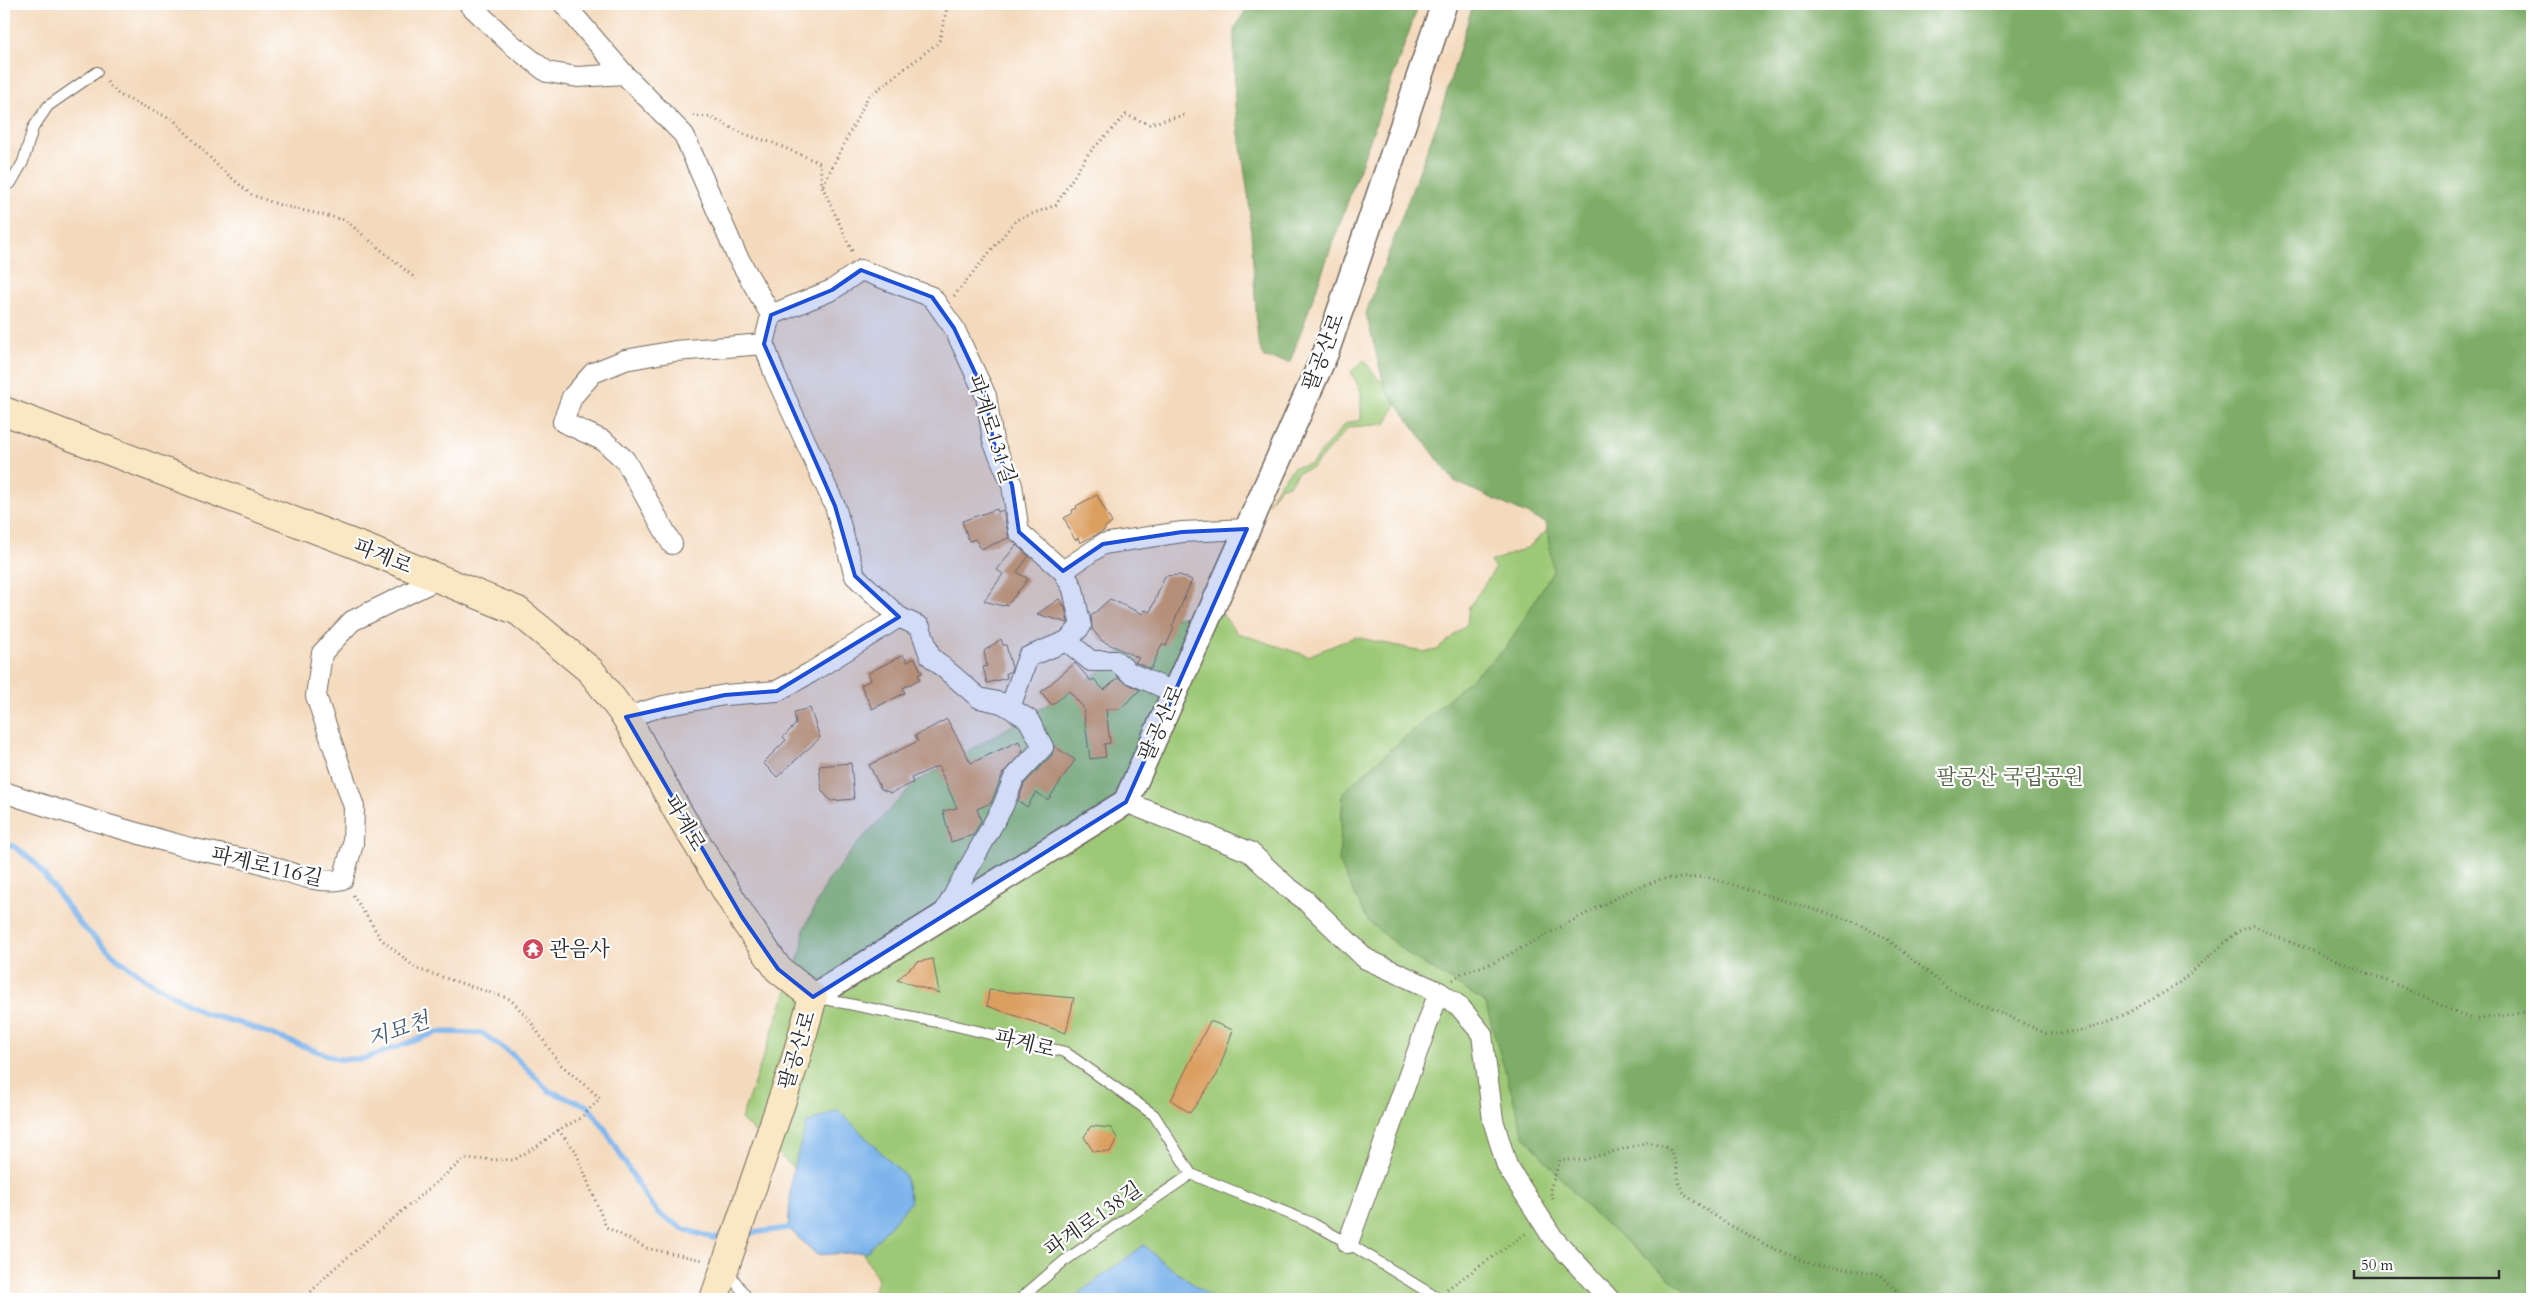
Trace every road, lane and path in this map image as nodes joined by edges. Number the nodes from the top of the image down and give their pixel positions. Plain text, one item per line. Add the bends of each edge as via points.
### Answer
1 (469, 4) edge
2 (564, 4) edge
3 (948, 4) edge
4 (1444, 4) edge
5 (97, 72) joint
6 (624, 74) junction
7 (663, 114) junction
8 (1184, 115) dead end
9 (4, 185) edge
10 (822, 186) junction
11 (861, 270) junction
12 (416, 279) dead end
13 (942, 311) junction
14 (771, 315) junction
15 (764, 344) junction
16 (4, 411) edge
17 (1247, 529) junction
18 (672, 544) dead end
19 (1063, 571) junction
20 (440, 578) junction
21 (899, 617) junction
22 (1068, 641) junction
23 (1174, 692) junction
24 (1002, 703) junction
25 (626, 717) junction
26 (4, 792) edge
27 (1126, 802) junction
28 (342, 879) junction
29 (940, 920) junction
30 (1439, 992) junction
31 (813, 997) junction
32 (2532, 1011) edge
33 (558, 1130) junction
34 (1191, 1174) junction
35 (1542, 1222) junction
36 (1348, 1242) junction
37 (725, 1267) junction
38 (1438, 1298) edge
39 (304, 1299) edge
40 (714, 1299) edge
41 (748, 1299) edge
42 (1020, 1299) edge
43 (1609, 1299) edge
44 (1930, 1299) edge

1 - 6 street via 511,44 547,72 578,77
2 - 6 street
3 - 10 path via 939,42 868,97
4 - 17 street, 팔공산로 via 1326,352
5 - 9 lane via 48,106 33,128 23,162 11,183
5 - 12 path via 119,95 174,120 220,168 252,195 345,220
6 - 7 street
7 - 10 path via 710,117 744,134 820,163
7 - 14 street via 684,135 736,254
8 - 13 path via 1149,124 1126,115 1088,154 1056,205 1016,220
10 - 11 path
11 - 13 street, 파계로131길 via 932,297
11 - 14 street via 832,290
13 - 19 street, 파계로131길 via 954,328 986,396 993,440 1012,485 1019,532
14 - 15 street
15 - 18 street via 675,351 625,360 593,373 572,397 563,422 604,441 625,460
15 - 21 street via 774,375 835,506 854,576
16 - 20 main road, 파계로
17 - 19 street via 1182,532 1103,544
17 - 23 street, 팔공산로
19 - 22 street, 파계로131길 via 1073,589 1081,626
20 - 25 main road, 파계로 via 518,611 591,671
20 - 28 street, 파계로116길 via 352,621 322,653 316,696 354,807 354,844
21 - 24 street via 920,627 930,656 979,698
21 - 25 street via 810,674 777,691 725,694
22 - 23 street via 1091,661 1116,661 1130,673
22 - 24 street via 1028,657 1011,705
23 - 27 street, 팔공산로
24 - 29 street via 1028,719 1043,747 1014,778 1003,806
25 - 31 main road, 파계로 via 678,812 742,917 778,969
26 - 28 street, 파계로116길 via 192,848 332,882
27 - 29 street, 팔공산로
27 - 30 street via 1250,852 1366,959
28 - 33 path via 381,939 417,969 510,999 528,1018 559,1063 600,1098 581,1118
29 - 31 street, 팔공산로
30 - 32 path via 1462,973 1493,963 1627,892 1661,879 1707,876 1852,921 1886,938 1948,989 2047,1034 2082,1031 2120,1017 2174,987 2238,932 2254,925 2473,1020
30 - 35 street via 1459,1006 1482,1034 1493,1120 1507,1166
30 - 36 street
31 - 34 lane, 파계로 via 952,1024 1065,1052 1154,1115
31 - 37 main road, 팔공산로 via 794,1065
33 - 37 path via 575,1150 606,1227 646,1248
33 - 39 path via 514,1160 464,1159 330,1272
34 - 36 lane via 1312,1223
34 - 42 lane, 파계로138길 via 1064,1261
35 - 38 path
35 - 43 street
35 - 44 path via 1555,1208 1550,1190 1560,1160 1583,1160 1648,1142 1670,1148 1678,1182 1685,1195 1724,1222 1770,1247 1814,1265 1880,1274 1899,1293
36 - 38 lane
37 - 40 main road, 팔공산로
37 - 41 lane

